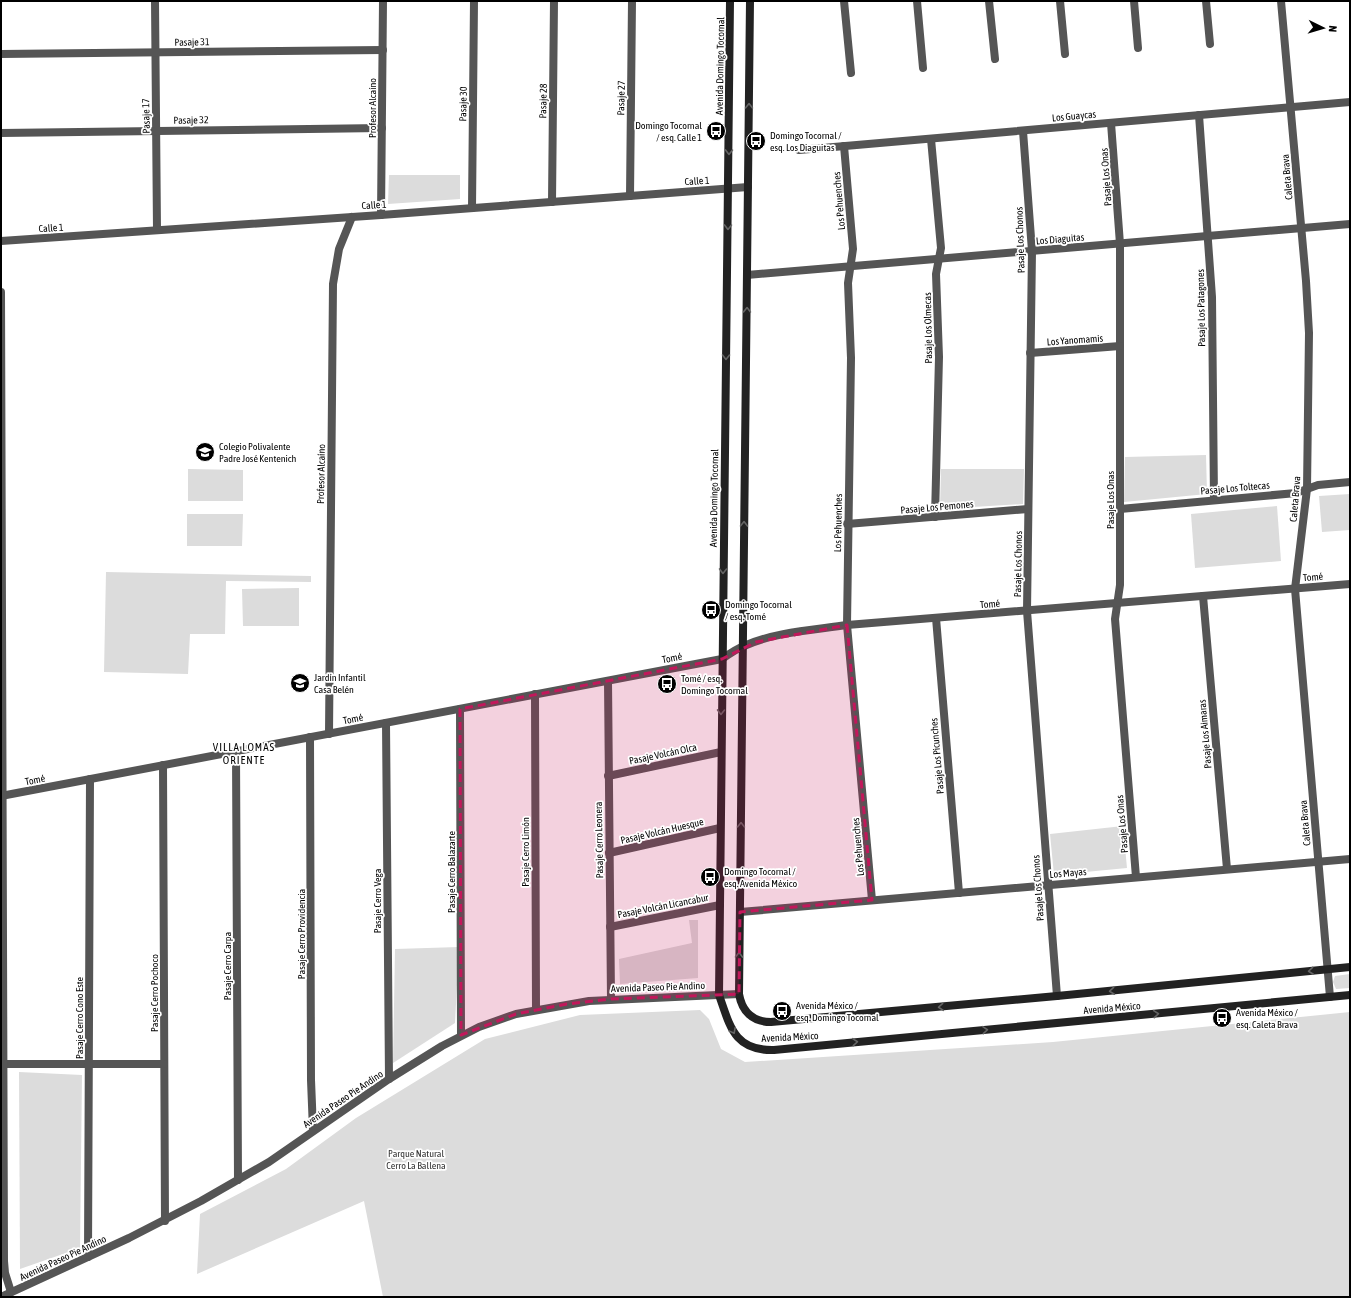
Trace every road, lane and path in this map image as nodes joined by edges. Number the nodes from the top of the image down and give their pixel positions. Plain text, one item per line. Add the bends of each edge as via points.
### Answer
1 (155, 1) edge
2 (383, 1) edge
3 (474, 1) edge
4 (554, 1) edge
5 (632, 1) edge
6 (730, 1) edge
7 (750, 1) edge
8 (844, 1) edge
9 (917, 1) edge
10 (989, 1) edge
11 (1060, 1) edge
12 (1134, 1) edge
13 (1206, 1) edge
14 (1281, 1) edge
15 (1210, 44) dead end
16 (1138, 48) dead end
17 (383, 50) junction
18 (156, 53) junction
19 (1, 54) edge
20 (1065, 54) dead end
21 (995, 60) dead end
22 (923, 68) dead end
23 (851, 73) dead end
24 (1350, 102) edge
25 (1291, 107) junction
26 (1200, 115) junction
27 (1112, 123) junction
28 (382, 128) junction
29 (156, 131) junction
30 (1023, 131) junction
31 (1, 132) edge
32 (931, 139) junction
33 (844, 146) junction
34 (799, 150) dead end
35 (748, 187) junction
36 (728, 188) junction
37 (630, 196) junction
38 (552, 202) junction
39 (472, 208) junction
40 (381, 215) junction
41 (352, 217) junction
42 (1350, 224) edge
43 (1302, 228) junction
44 (157, 230) junction
45 (1208, 236) junction
46 (1, 241) edge
47 (1120, 244) junction
48 (1032, 251) junction
49 (939, 259) junction
50 (850, 266) junction
51 (747, 275) junction
52 (1, 292) edge
53 (1120, 346) junction
54 (1030, 353) junction
55 (1, 438) edge
56 (1350, 482) edge
57 (1307, 489) junction
58 (1214, 500) junction
59 (1028, 509) junction
60 (1120, 509) junction
61 (935, 517) junction
62 (847, 524) junction
63 (1350, 584) edge
64 (1295, 589) junction
65 (1203, 596) junction
66 (1118, 603) junction
67 (1027, 610) junction
68 (936, 618) junction
69 (847, 625) junction
70 (743, 646) junction
71 (722, 659) junction
72 (2, 671) edge
73 (608, 681) junction
74 (535, 694) junction
75 (460, 709) junction
76 (386, 723) junction
77 (329, 734) junction
78 (310, 737) junction
79 (236, 752) junction
80 (721, 752) junction
81 (163, 765) junction
82 (608, 776) junction
83 (90, 779) junction
84 (2, 796) edge
85 (720, 828) junction
86 (609, 853) junction
87 (1350, 859) edge
88 (1319, 861) junction
89 (1227, 869) junction
90 (1136, 877) junction
91 (1048, 885) junction
92 (959, 893) junction
93 (872, 900) junction
94 (720, 905) junction
95 (740, 912) junction
96 (610, 927) junction
97 (1350, 967) edge
98 (1328, 969) junction
99 (739, 994) junction
100 (719, 995) junction
101 (1350, 995) edge
102 (1057, 996) junction
103 (1330, 997) junction
104 (611, 999) junction
105 (536, 1010) junction
106 (461, 1035) junction
107 (4, 1064) junction
108 (89, 1064) junction
109 (164, 1064) junction
110 (388, 1079) junction
111 (313, 1130) junction
112 (238, 1180) junction
113 (165, 1221) junction
114 (88, 1257) junction
115 (10, 1292) junction
116 (1, 1297) edge

1 - 18 street, Pasaje 17
2 - 17 street, Profesor Alcaíno
3 - 39 street, Pasaje 30
4 - 38 street, Pasaje 28
5 - 37 street, Pasaje 27
6 -> 36 main road, Avenida Domingo Tocornal
35 -> 7 main road
8 - 23 street
9 - 22 street
10 - 21 street
11 - 20 street
12 - 16 street
13 - 15 street
14 - 25 street, Caleta Brava
17 - 18 street, Pasaje 31
17 - 28 street, Profesor Alcaíno
18 - 19 street, Pasaje 31
18 - 29 street, Pasaje 17
24 - 25 street, Los Guaycas
25 - 26 street, Los Guaycas
25 - 43 street, Caleta Brava
26 - 27 street, Los Guaycas
26 - 45 street, Pasaje Los Patagones
27 - 30 street, Los Guaycas
27 - 47 street, Pasaje Los Onas
28 - 29 street, Pasaje 32
28 - 40 street, Profesor Alcaíno
29 - 31 street, Pasaje 32
29 - 44 street, Pasaje 17
30 - 32 street, Los Guaycas
30 - 48 street, Pasaje Los Chonos
32 - 33 street, Los Guaycas
32 - 49 street, Pasaje Los Olmecas via 941,248
33 - 34 street, Los Guaycas
33 - 50 street, Los Pehuenches via 853,249
35 - 36 street, Calle 1
35 - 51 main road
36 - 37 street, Calle 1
36 -> 71 main road, Avenida Domingo Tocornal
37 - 38 street, Calle 1
38 - 39 street, Calle 1
39 - 40 street, Calle 1
40 - 41 street, Calle 1
41 - 44 street, Calle 1
41 - 77 street, Profesor Alcaíno via 339,249 333,284
42 - 43 street, Los Diaguitas
43 - 45 street, Los Diaguitas
43 - 57 street, Caleta Brava via 1309,333
44 - 46 street, Calle 1
45 - 47 street, Los Diaguitas
45 - 58 street, Pasaje Los Patagones via 1212,297
47 - 48 street, Los Diaguitas
47 - 53 street, Pasaje Los Onas
48 - 49 street, Los Diaguitas
48 - 54 street, Pasaje Los Chonos
49 - 50 street, Los Diaguitas
49 - 61 street, Pasaje Los Olmecas via 936,274 939,357
50 - 51 street, Los Diaguitas
50 - 62 street, Los Pehuenches via 848,283 851,358
70 -> 51 main road
52 - 55 street
53 - 54 street, Los Yanomamis
53 - 60 street, Pasaje Los Onas
54 - 59 street, Pasaje Los Chonos
55 - 72 street
56 - 57 street, Pasaje Los Toltecas via 1318,485
57 - 58 street, Pasaje Los Toltecas via 1296,493
57 - 64 street, Caleta Brava
58 - 60 street, Pasaje Los Toltecas
59 - 61 street, Pasaje Los Pemones
59 - 67 street, Pasaje Los Chonos
60 - 66 street, Pasaje Los Onas
61 - 62 street, Pasaje Los Pemones
62 - 69 street, Los Pehuenches
63 - 64 street, Tomé
64 - 65 street, Tomé
64 - 88 street, Caleta Brava
65 - 66 street, Tomé
65 - 89 street, Pasaje Los Aimaras
66 - 67 street, Tomé
66 - 90 street, Pasaje Los Onas via 1115,619
67 - 68 street, Tomé
67 - 91 street, Pasaje Los Chonos
68 - 69 street, Tomé
68 - 92 street, Pasaje Los Picunches
69 - 70 street, Tomé via 788,634
69 - 93 street, Los Pehuenches
70 - 71 street, Tomé
95 -> 70 main road
71 - 73 street, Tomé
71 -> 80 main road, Avenida Domingo Tocornal
72 - 84 street
73 - 74 street, Tomé
73 - 82 street, Pasaje Cerro Leonera
74 - 75 street, Tomé
74 - 105 street, Pasaje Cerro Limón
75 - 76 street, Tomé
75 - 106 street, Pasaje Cerro Balazarte
76 - 77 street, Tomé
76 - 110 street, Pasaje Cerro Vega
77 - 78 street, Tomé
78 - 79 street, Tomé
78 - 111 street, Pasaje Cerro Providencia
79 - 81 street, Tomé
79 - 112 street, Pasaje Cerro Carpa
80 - 82 street, Pasaje Volcán Olca
80 - 85 main road, Avenida Domingo Tocornal
81 - 83 street, Tomé
81 - 109 street, Pasaje Cerro Pochoco
82 - 86 street, Pasaje Cerro Leonera
83 - 84 street, Tomé
83 - 108 street, Pasaje Cerro Cono Este
84 - 107 street
85 - 86 street, Pasaje Volcán Huesque
85 - 94 main road, Avenida Domingo Tocornal
86 - 96 street, Pasaje Cerro Leonera
87 - 88 street, Los Mayas
88 - 89 street, Los Mayas
88 - 98 street, Caleta Brava
89 - 90 street, Los Mayas
90 - 91 street, Los Mayas
91 - 92 street, Los Mayas
91 - 102 street, Pasaje Los Chonos
92 - 93 street, Los Mayas
93 - 95 street, Los Mayas
94 - 96 street, Pasaje Volcán Licancabur
94 - 100 main road, Avenida Domingo Tocornal
99 -> 95 main road
96 - 104 street, Pasaje Cerro Leonera
97 - 98 main road, Avenida México
98 -> 102 main road, Avenida México
98 - 103 street, Caleta Brava
99 - 100 street
102 -> 99 main road, Avenida México via 770,1022 758,1020 747,1014
100 -> 103 main road, Avenida México via 739,1040 753,1048 766,1050
100 - 104 street, Avenida Paseo Pie Andino
101 - 103 main road, Avenida México
104 - 105 street, Avenida Paseo Pie Andino
105 - 106 street, Avenida Paseo Pie Andino via 498,1020
106 - 110 street, Avenida Paseo Pie Andino
107 - 108 street
107 - 115 street via 4,1260
108 - 109 street
108 - 114 street, Pasaje Cerro Cono Este
109 - 113 street, Pasaje Cerro Pochoco
110 - 111 street, Avenida Paseo Pie Andino
111 - 112 street, Avenida Paseo Pie Andino via 269,1162
112 - 113 street, Avenida Paseo Pie Andino
113 - 114 street, Avenida Paseo Pie Andino
114 - 115 street, Avenida Paseo Pie Andino
115 - 116 street, Avenida Paseo Pie Andino

